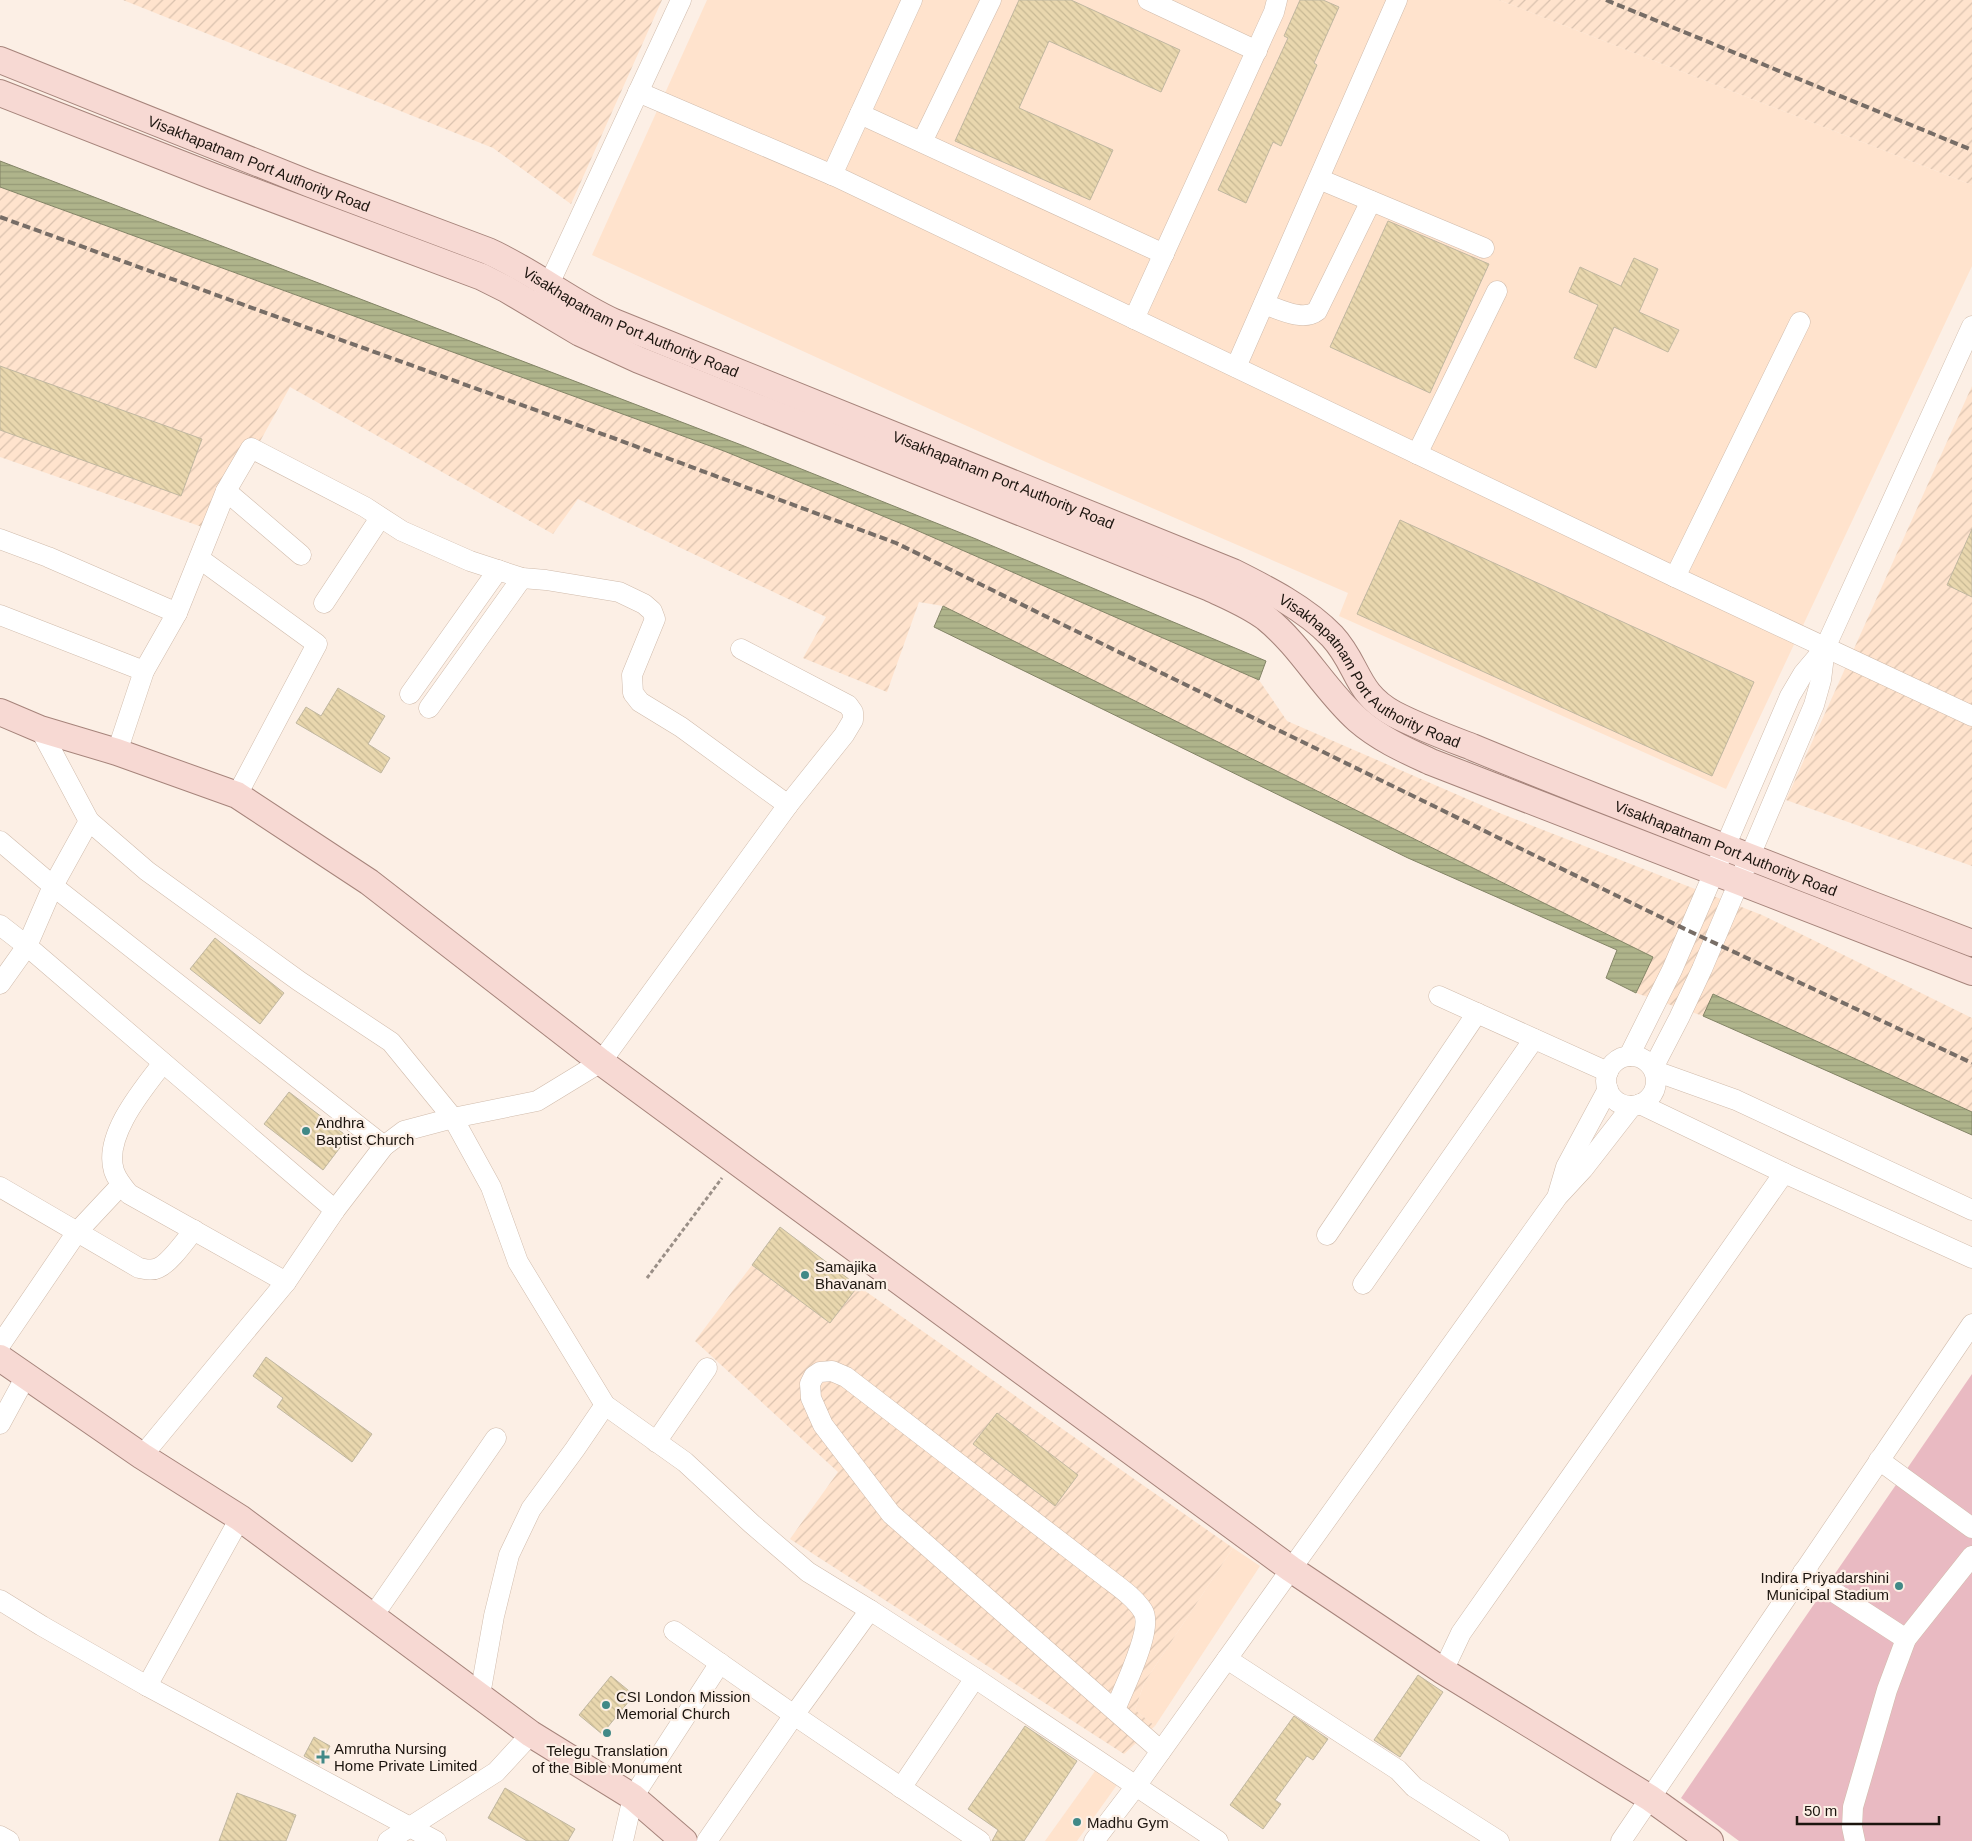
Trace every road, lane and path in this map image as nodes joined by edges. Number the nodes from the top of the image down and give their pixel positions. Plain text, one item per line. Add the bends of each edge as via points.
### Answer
1 (681, 0) edge
2 (912, 0) edge
3 (991, 0) edge
4 (1148, 0) edge
5 (1277, 0) edge
6 (1397, 0) edge
7 (1257, 51) junction
8 (0, 60) edge
9 (638, 92) junction
10 (0, 93) edge
11 (860, 114) junction
12 (922, 142) junction
13 (832, 174) junction
14 (1319, 178) junction
15 (1371, 201) junction
16 (1484, 248) dead end
17 (1164, 254) junction
18 (1497, 291) dead end
19 (544, 297) junction
20 (1264, 304) junction
21 (1134, 319) junction
22 (1800, 322) dead end
23 (1972, 326) edge
24 (1236, 367) junction
25 (1416, 454) junction
26 (226, 491) junction
27 (380, 518) junction
28 (0, 539) edge
29 (301, 555) dead end
30 (200, 559) junction
31 (498, 570) junction
32 (1675, 577) junction
33 (522, 578) junction
34 (324, 603) dead end
35 (177, 613) junction
36 (0, 615) edge
37 (1825, 648) junction
38 (741, 649) dead end
39 (144, 671) junction
40 (410, 694) dead end
41 (429, 708) dead end
42 (0, 712) edge
43 (1972, 716) edge
44 (40, 729) junction
45 (117, 752) junction
46 (237, 795) junction
47 (788, 805) junction
48 (89, 821) junction
49 (0, 842) edge
50 (1724, 847) junction
51 (1748, 857) junction
52 (1714, 872) junction
53 (1738, 882) junction
54 (53, 886) junction
55 (0, 925) edge
56 (1972, 943) edge
57 (27, 946) junction
58 (1972, 972) edge
59 (0, 984) edge
60 (1439, 996) dead end
61 (1477, 1013) junction
62 (1534, 1039) junction
63 (1629, 1056) junction
64 (601, 1062) junction
65 (163, 1063) junction
66 (1654, 1069) junction
67 (1608, 1080) junction
68 (1636, 1105) junction
69 (452, 1118) junction
70 (384, 1146) junction
71 (735, 1161) junction
72 (1784, 1173) junction
73 (121, 1185) junction
74 (0, 1187) edge
75 (1558, 1196) junction
76 (335, 1210) junction
77 (1972, 1210) edge
78 (194, 1230) junction
79 (77, 1232) junction
80 (1327, 1235) dead end
81 (1972, 1258) edge
82 (647, 1278) dead end
83 (286, 1282) junction
84 (1363, 1284) dead end
85 (1972, 1324) edge
86 (0, 1345) edge
87 (0, 1358) edge
88 (707, 1368) dead end
89 (26, 1376) junction
90 (604, 1405) junction
91 (0, 1424) edge
92 (496, 1438) dead end
93 (656, 1442) junction
94 (142, 1456) junction
95 (1879, 1460) junction
96 (240, 1518) junction
97 (1972, 1528) edge
98 (1972, 1556) edge
99 (1291, 1570) junction
100 (1803, 1572) junction
101 (0, 1600) edge
102 (870, 1610) junction
103 (372, 1616) junction
104 (674, 1631) dead end
105 (1906, 1639) junction
106 (1227, 1659) junction
107 (720, 1662) junction
108 (1443, 1671) junction
109 (975, 1678) junction
110 (147, 1686) junction
111 (480, 1695) junction
112 (1115, 1710) junction
113 (794, 1715) junction
114 (531, 1734) junction
115 (1161, 1751) junction
116 (1136, 1786) junction
117 (901, 1788) junction
118 (633, 1797) junction
119 (1650, 1798) junction
120 (411, 1826) junction
121 (0, 1836) edge
122 (9, 1841) edge
123 (388, 1841) edge
124 (436, 1841) edge
125 (623, 1841) edge
126 (684, 1841) edge
127 (707, 1841) edge
128 (980, 1841) edge
129 (1094, 1841) edge
130 (1218, 1841) edge
131 (1499, 1841) edge
132 (1621, 1841) edge
133 (1710, 1841) edge
134 (1855, 1841) edge

1 - 9 street
2 - 11 street
3 - 12 street
4 - 7 street
5 - 7 street
6 - 14 street
7 - 17 street
8 - 19 main road, Visakhapatnam Port Authority Road via 511,261
9 - 13 street
9 - 19 street
10 - 19 main road, Visakhapatnam Port Authority Road via 506,288
11 - 12 street
11 - 13 street
12 - 17 street
13 - 21 street
14 - 15 street
14 - 20 street
15 - 16 street
15 - 20 street via 1317,311 1311,316 1303,316
17 - 21 street
18 - 25 street
19 - 50 main road, Visakhapatnam Port Authority Road via 589,310 1233,572 1270,592 1322,628 1347,657 1368,695 1395,714
19 - 52 main road, Visakhapatnam Port Authority Road via 580,333 639,360 1230,597 1268,620 1336,698 1376,734 1400,748
20 - 24 street
21 - 24 street
22 - 32 street
23 - 37 street
24 - 25 street
25 - 32 street
26 - 27 street via 251,448
26 - 29 street
26 - 30 street
27 - 31 street via 470,561
27 - 34 street
28 - 35 street
30 - 35 street
30 - 46 street via 317,644
31 - 33 street
31 - 40 street
32 - 37 street
33 - 41 street
33 - 47 street via 619,592 644,604 655,619 632,675 637,698
35 - 39 street
36 - 39 street
37 - 43 street
37 - 50 street via 1790,696
37 - 51 street via 1814,705
38 - 47 street via 848,705 853,712 853,720 844,735
39 - 45 street
42 - 44 main road
44 - 45 main road
44 - 48 street
45 - 46 main road
46 - 64 main road via 369,882
47 - 64 street
48 - 54 street
48 - 69 street via 155,876 299,982 391,1042
49 - 54 street
50 - 51 main road, Visakhapatnam Port Authority Road
50 - 52 street
51 - 53 street
51 - 56 main road, Visakhapatnam Port Authority Road
52 - 53 main road, Visakhapatnam Port Authority Road
52 - 63 street via 1672,970
53 - 58 main road, Visakhapatnam Port Authority Road
53 - 66 street via 1702,969
54 - 57 street
54 - 70 street
55 - 57 street
57 - 59 street
57 - 65 street
60 - 61 street
61 - 62 street
61 - 80 street
62 - 67 street
62 - 84 street
63 - 66 street via 1643,1058
63 - 67 street via 1612,1064
64 - 69 street via 536,1101
64 - 71 main road
65 - 73 street via 133,1102 114,1145 112,1162
65 - 76 street
66 - 68 street via 1657,1078 1653,1094
66 - 77 street via 1736,1100
67 - 68 street via 1611,1096 1617,1102
67 - 75 street via 1566,1167
68 - 72 street
68 - 75 street
69 - 70 street via 404,1131
69 - 90 street via 491,1187 518,1262
70 - 76 street
71 - 82 path
71 - 99 main road
72 - 81 street
72 - 108 street via 1461,1633
73 - 78 street via 129,1194
73 - 79 street
74 - 79 street
75 - 99 street
76 - 83 street
78 - 79 street via 165,1264 149,1270 139,1268
78 - 83 street
79 - 86 street
83 - 94 street
85 - 95 street
87 - 89 main road
88 - 93 street
89 - 91 street
89 - 94 main road
90 - 93 street
90 - 111 street via 531,1509 509,1556
92 - 103 street
93 - 102 street via 685,1462 808,1572
94 - 96 main road
95 - 97 street
95 - 100 street
96 - 103 main road
96 - 110 street
98 - 105 street
99 - 106 street
99 - 108 main road
100 - 105 street
100 - 119 street
101 - 110 street
102 - 109 street
102 - 113 street
103 - 111 main road
104 - 107 street
105 - 134 street via 1884,1699 1853,1807
106 - 115 street
106 - 131 street via 1398,1770 1414,1787
107 - 113 street
107 - 118 street
108 - 119 main road
109 - 116 street
109 - 117 street
110 - 120 street
111 - 114 main road
112 - 112 street via 891,1514 823,1425 811,1398 810,1384 814,1376 832,1371 846,1377 1136,1602 1144,1613 1144,1636
112 - 115 street
113 - 117 street
113 - 127 street
114 - 118 main road
114 - 120 street via 496,1772
115 - 116 street
116 - 129 street
116 - 130 street
117 - 128 street
118 - 125 street
118 - 126 main road
119 - 132 street
119 - 133 main road
120 - 123 street
120 - 124 street
121 - 122 street

